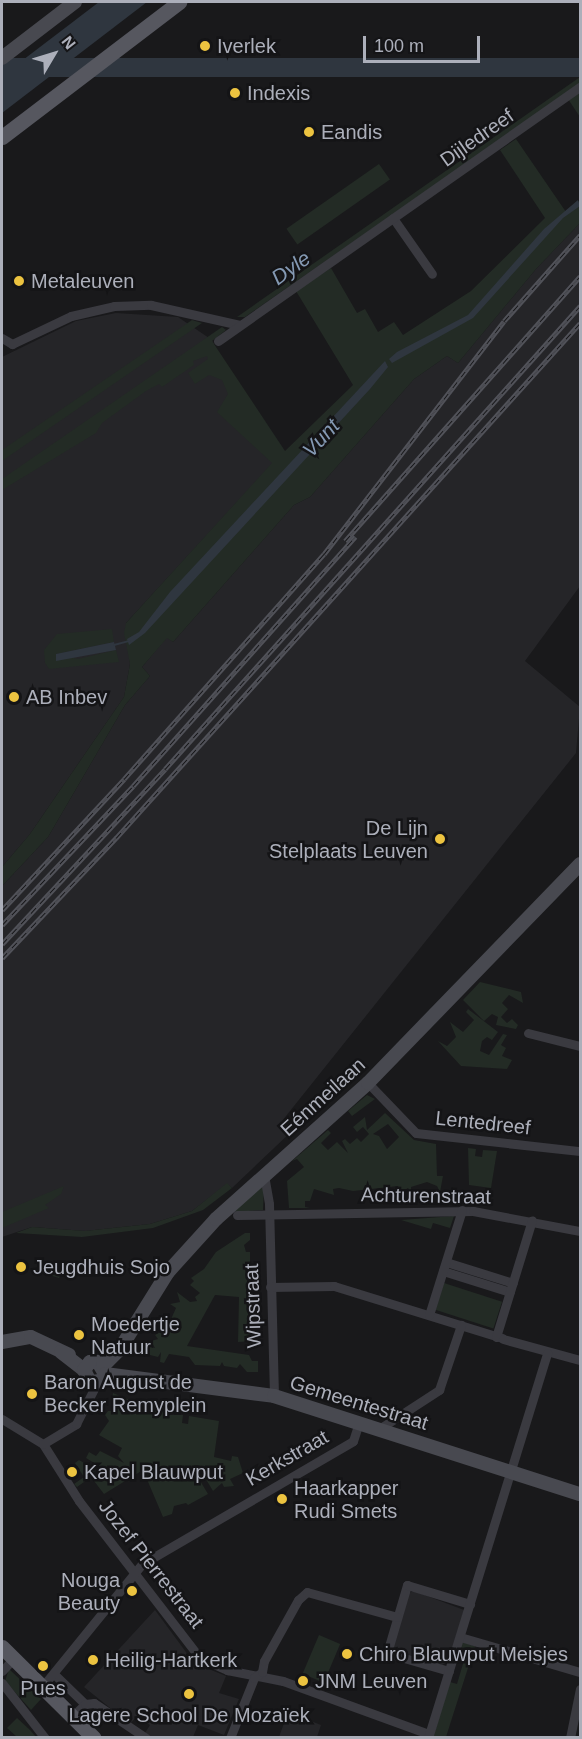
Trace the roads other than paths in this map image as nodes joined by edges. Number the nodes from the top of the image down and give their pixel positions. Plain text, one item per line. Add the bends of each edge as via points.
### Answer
1 (75, 2) edge
2 (179, 2) edge
3 (2, 58) edge
4 (580, 87) edge
5 (2, 137) edge
6 (393, 218) junction
7 (432, 274) dead end
8 (237, 327) junction
9 (2, 338) edge
10 (218, 340) dead end
11 (580, 864) edge
12 (528, 1033) dead end
13 (580, 1046) edge
14 (368, 1083) junction
15 (580, 1151) edge
16 (264, 1175) junction
17 (462, 1210) junction
18 (237, 1215) dead end
19 (269, 1215) junction
20 (532, 1220) junction
21 (580, 1231) edge
22 (444, 1266) junction
23 (270, 1287) junction
24 (511, 1287) junction
25 (429, 1315) junction
26 (461, 1326) junction
27 (500, 1338) junction
28 (2, 1342) edge
29 (547, 1353) junction
30 (114, 1356) junction
31 (580, 1360) edge
32 (85, 1367) junction
33 (102, 1374) junction
34 (120, 1375) junction
35 (274, 1396) junction
36 (2, 1419) edge
37 (359, 1422) junction
38 (379, 1429) junction
39 (43, 1444) junction
40 (511, 1473) junction
41 (580, 1494) edge
42 (134, 1572) junction
43 (470, 1604) junction
44 (398, 1617) junction
45 (460, 1637) junction
46 (2, 1647) edge
47 (13, 1659) junction
48 (2, 1671) edge
49 (449, 1671) junction
50 (580, 1672) edge
51 (55, 1675) junction
52 (258, 1675) junction
53 (2, 1683) edge
54 (42, 1688) junction
55 (580, 1689) edge
56 (85, 1704) junction
57 (72, 1717) junction
58 (429, 1736) edge
59 (45, 1737) edge
60 (94, 1737) edge
61 (146, 1737) edge
62 (230, 1737) edge
63 (570, 1737) edge

1 - 3 street
2 - 5 main road
4 - 6 street, Dijledreef
6 - 7 street
6 - 8 street, Dijledreef
8 - 9 street via 151,305 114,306 71,316 12,344
8 - 10 street, Dijledreef
11 - 14 street, Eénmeilaan
12 - 13 street
14 - 15 street, Lentedreef via 416,1132
14 - 16 street, Eénmeilaan
16 - 19 street, Wipstraat
16 - 30 street, Eénmeilaan via 216,1219 168,1272
17 - 19 street, Achturenstraat
17 - 20 street, Achturenstraat
17 - 22 street
18 - 19 street
19 - 23 street, Wipstraat
20 - 21 street, Achturenstraat
20 - 24 street
22 - 24 street
22 - 25 street
23 - 25 street via 334,1287
23 - 35 street, Wipstraat
24 - 27 street
25 - 26 street
26 - 27 street
26 - 38 street via 439,1390
27 - 29 street
28 - 32 street via 31,1336
29 - 31 street
29 - 40 street
30 - 33 street, Eénmeilaan
30 - 34 street
32 - 33 street via 94,1361
32 - 33 street via 86,1380
33 - 34 street, Gemeentestraat
33 - 39 street via 76,1424
34 - 35 street, Gemeentestraat
35 - 37 street, Gemeentestraat
36 - 39 street
37 - 38 street, Gemeentestraat
37 - 42 street, Kerkstraat via 353,1441
38 - 40 street, Gemeentestraat
39 - 42 street, Jozef Pierrestraat
40 - 41 street, Gemeentestraat
40 - 43 street
42 - 51 street, Kerkstraat
42 - 52 street, Jozef Pierrestraat via 200,1658 226,1670
43 - 44 street via 408,1585
43 - 45 street
44 - 49 street via 387,1653
44 - 52 street via 307,1592 298,1600
45 - 49 street
45 - 50 street
46 - 47 main road
47 - 48 street
47 - 54 main road
49 - 58 street
51 - 54 street, Kerkstraat
51 - 56 street
52 - 58 street, Jozef Pierrestraat via 317,1692
52 - 62 street
53 - 59 street
54 - 57 main road
55 - 63 street
56 - 57 street
56 - 61 street via 94,1703
57 - 60 main road

